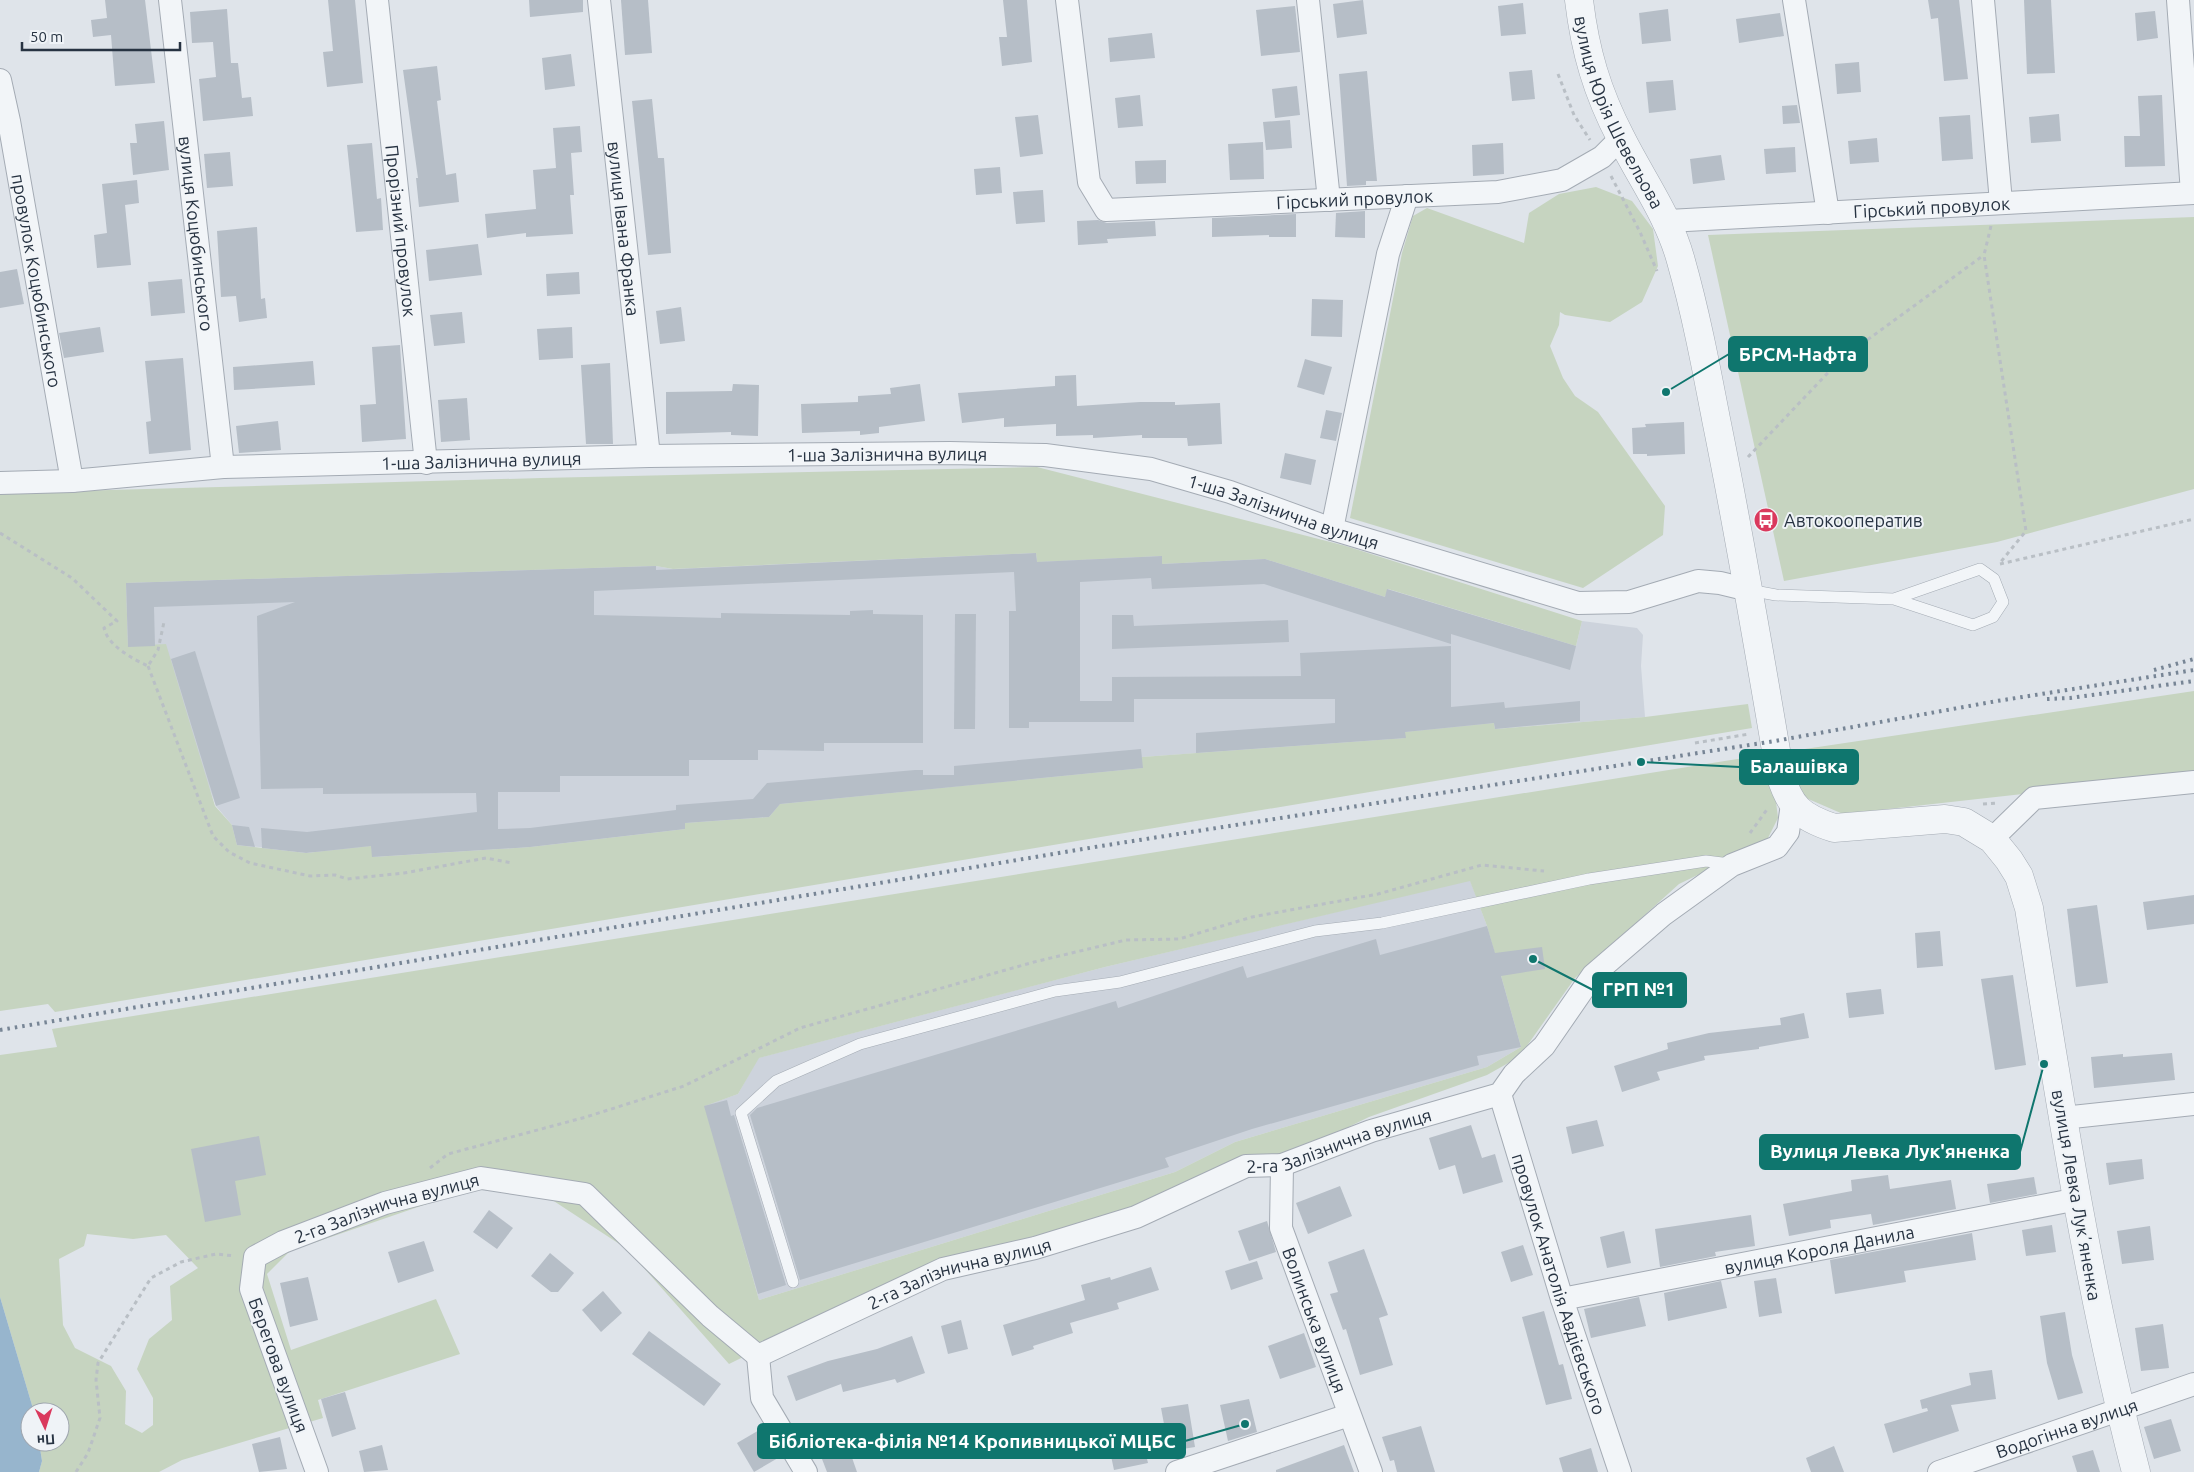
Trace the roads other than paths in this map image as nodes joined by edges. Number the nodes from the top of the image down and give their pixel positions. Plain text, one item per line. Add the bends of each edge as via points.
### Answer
1 (170, 0) edge
2 (376, 0) edge
3 (599, 0) edge
4 (1067, 0) edge
5 (1308, 0) edge
6 (1579, 0) edge
7 (1794, 0) edge
8 (1983, 0) edge
9 (2178, 0) edge
10 (0, 80) edge
11 (1621, 138) junction
12 (2193, 193) edge
13 (1407, 196) junction
14 (1328, 200) junction
15 (2002, 202) junction
16 (1828, 213) junction
17 (1668, 221) junction
18 (649, 456) junction
19 (426, 463) junction
20 (223, 467) junction
21 (72, 481) junction
22 (0, 483) edge
23 (1332, 529) junction
24 (1749, 590) junction
25 (1894, 599) junction
26 (2194, 782) edge
27 (1792, 804) junction
28 (1992, 839) junction
29 (1732, 865) junction
30 (1500, 1094) junction
31 (2194, 1104) edge
32 (2063, 1118) junction
33 (1282, 1165) junction
34 (2078, 1199) junction
35 (256, 1257) joint
36 (793, 1282) dead end
37 (1562, 1299) junction
38 (758, 1356) junction
39 (2194, 1384) edge
40 (2120, 1409) junction
41 (1349, 1415) junction
42 (317, 1472) edge
43 (806, 1472) edge
44 (1177, 1472) edge
45 (1371, 1472) edge
46 (1620, 1472) edge
47 (1940, 1472) edge
48 (2136, 1472) edge

1 - 20 street, вулиця Коцюбинського
2 - 19 street, Прорізний провулок
3 - 18 street, вулиця Івана Франка
4 - 14 street, Гірський провулок via 1088,182 1106,210
5 - 14 street
6 - 11 street, вулиця Юрія Шевельова via 1583,38 1592,72
7 - 16 street
8 - 15 street
9 - 12 street
10 - 21 street, провулок Коцюбинського
11 - 13 street, Гірський провулок via 1602,157 1562,180 1498,192
11 - 17 street, вулиця Юрія Шевельова
12 - 15 street, Гірський провулок
13 - 14 street, Гірський провулок
13 - 23 street via 1388,254
15 - 16 street, Гірський провулок
16 - 17 street, Гірський провулок
17 - 24 street, вулиця Юрія Шевельова via 1697,325
18 - 19 street, 1-ша Залізнична вулиця
18 - 23 street, 1-ша Залізнична вулиця via 1045,455 1151,469 1230,492
19 - 20 street, 1-ша Залізнична вулиця
20 - 21 street, 1-ша Залізнична вулиця
21 - 22 street, 1-ша Залізнична вулиця
23 - 24 street, 1-ша Залізнична вулиця via 1578,603 1629,602 1698,581
24 - 25 lane via 1776,595
24 - 27 street, вулиця Юрія Шевельова via 1780,774
25 - 25 lane via 1973,624 1992,617 2003,602 1994,579 1980,569
26 - 28 street via 2034,798
27 - 28 street, вулиця Левка Лукʼяненка via 1816,822 1834,828 1945,818 1964,822
27 - 29 street via 1788,832 1777,847
28 - 32 street, вулиця Левка Лукʼяненка via 2018,876 2029,908
29 - 30 street via 1664,914 1593,975 1544,1046 1514,1074
29 - 36 lane via 1706,861 1665,867 1382,923 1315,931 1120,982 1055,991 860,1044 802,1068 776,1081 741,1113
30 - 33 street, 2-га Залізнична вулиця via 1371,1131
30 - 37 street, провулок Анатолія Авдієвського
31 - 32 street
32 - 34 street, вулиця Левка Лукʼяненка
33 - 38 street, 2-га Залізнична вулиця via 1246,1166 1136,1217 1035,1248 943,1270
33 - 41 street, Волинська вулиця via 1282,1228
34 - 37 street, вулиця Короля Данила
34 - 40 street, вулиця Левка Лукʼяненка via 2104,1342
35 - 38 street, 2-га Залізнична вулиця via 283,1242 385,1203 481,1178 584,1194 710,1316
35 - 42 street, Берегова вулиця via 251,1289
37 - 46 street, провулок Анатолія Авдієвського
38 - 43 street via 762,1398
39 - 40 street, Водогінна вулиця
40 - 47 street, Водогінна вулиця
40 - 48 street, вулиця Левка Лукʼяненка
41 - 44 street
41 - 45 street, Волинська вулиця

